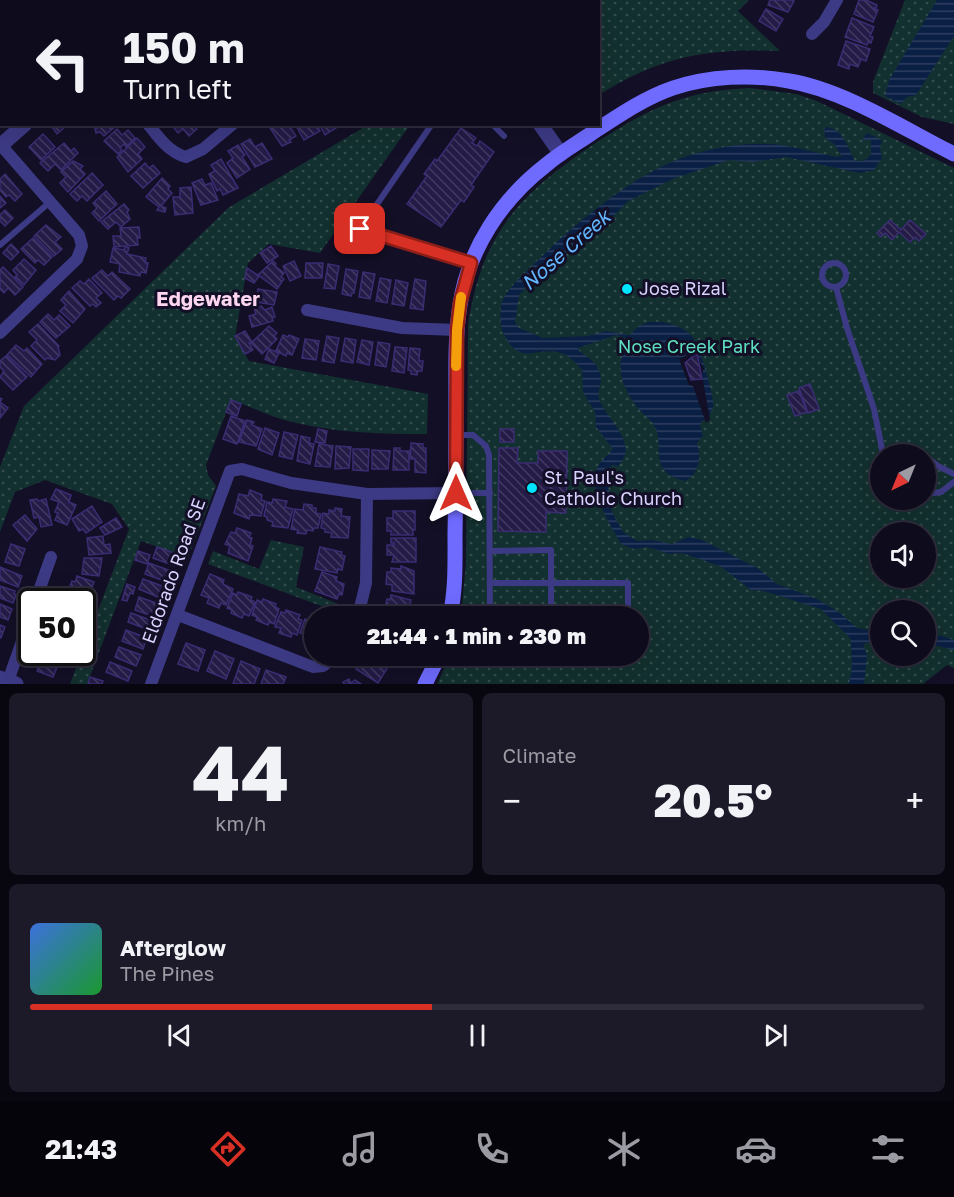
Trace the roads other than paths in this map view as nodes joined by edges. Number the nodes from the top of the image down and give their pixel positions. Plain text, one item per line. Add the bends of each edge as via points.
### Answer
1 (837, 0) edge
2 (812, 34) dead end
3 (23, 126) edge
4 (150, 126) edge
5 (231, 126) edge
6 (431, 126) edge
7 (494, 126) edge
8 (541, 126) edge
9 (504, 136) dead end
10 (0, 145) edge
11 (561, 154) junction
12 (954, 154) edge
13 (50, 202) junction
14 (0, 245) edge
15 (471, 263) junction
16 (836, 287) dead end
17 (307, 310) dead end
18 (457, 330) junction
19 (0, 333) edge
20 (456, 435) junction
21 (881, 444) edge
22 (936, 465) edge
23 (954, 474) edge
24 (954, 482) edge
25 (456, 493) junction
26 (490, 493) junction
27 (936, 493) edge
28 (367, 494) junction
29 (490, 551) junction
30 (51, 557) dead end
31 (491, 583) junction
32 (551, 583) junction
33 (41, 588) edge
34 (360, 606) edge
35 (451, 606) edge
36 (490, 606) edge
37 (551, 606) edge
38 (628, 606) edge
39 (178, 615) junction
40 (18, 653) edge
41 (304, 664) edge
42 (434, 666) edge
43 (8, 682) edge
44 (151, 684) edge
45 (425, 684) edge

1 - 2 street
3 - 10 street
4 - 5 street via 168,148 186,157 203,149
6 - 15 lane via 360,229
7 - 9 lane
8 - 11 street
10 - 13 street
11 - 12 main road via 633,107 673,88 703,81 757,77 818,88
11 - 15 main road via 525,183 500,211
13 - 14 lane
13 - 19 street via 79,235 81,253
15 - 18 main road
16 - 21 lane
17 - 18 street via 402,328
18 - 20 main road
20 - 25 main road
20 - 26 lane via 473,435 486,446
22 - 23 lane
24 - 27 lane
25 - 26 lane
25 - 28 street, Eldorado Road SE
25 - 35 main road
26 - 29 lane
28 - 34 street via 366,583
28 - 39 street, Eldorado Road SE via 291,483 242,469 224,469
29 - 31 lane
29 - 32 lane via 551,550
30 - 33 street
31 - 32 lane
31 - 36 lane
32 - 37 lane
32 - 38 lane via 628,583
39 - 41 street
39 - 44 street, Eldorado Road SE
40 - 43 street
42 - 45 main road

